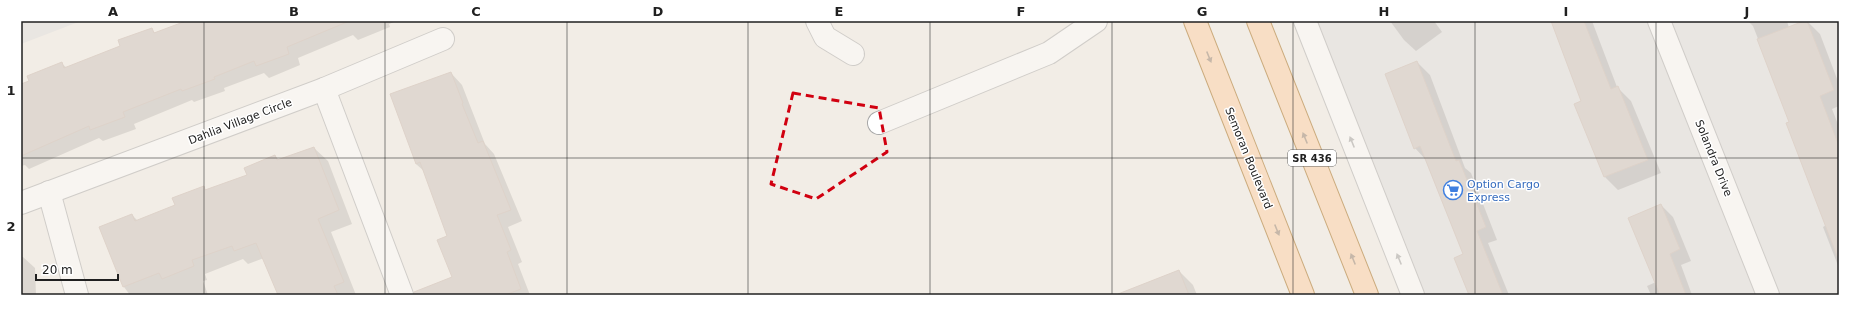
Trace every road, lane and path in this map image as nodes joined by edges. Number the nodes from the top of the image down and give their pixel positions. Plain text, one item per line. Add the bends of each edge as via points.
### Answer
1 (817, 21) edge
2 (1096, 21) edge
3 (1194, 21) edge
4 (1258, 21) edge
5 (1305, 21) edge
6 (1659, 21) edge
7 (443, 39) dead end
8 (853, 54) dead end
9 (324, 89) junction
10 (879, 123) dead end
11 (49, 192) junction
12 (21, 202) edge
13 (77, 295) edge
14 (402, 295) edge
15 (1303, 295) edge
16 (1367, 295) edge
17 (1413, 295) edge
18 (1768, 295) edge

1 - 8 street via 825,37
2 - 10 street via 1049,53
3 -> 15 main road, Semoran Boulevard
16 -> 4 main road, SR 436
17 -> 5 street
6 - 18 street, Solandra Drive
7 - 9 street, Dahlia Village Circle
9 - 11 street, Dahlia Village Circle
9 - 14 street
11 - 12 street, Dahlia Village Circle
11 - 13 street

